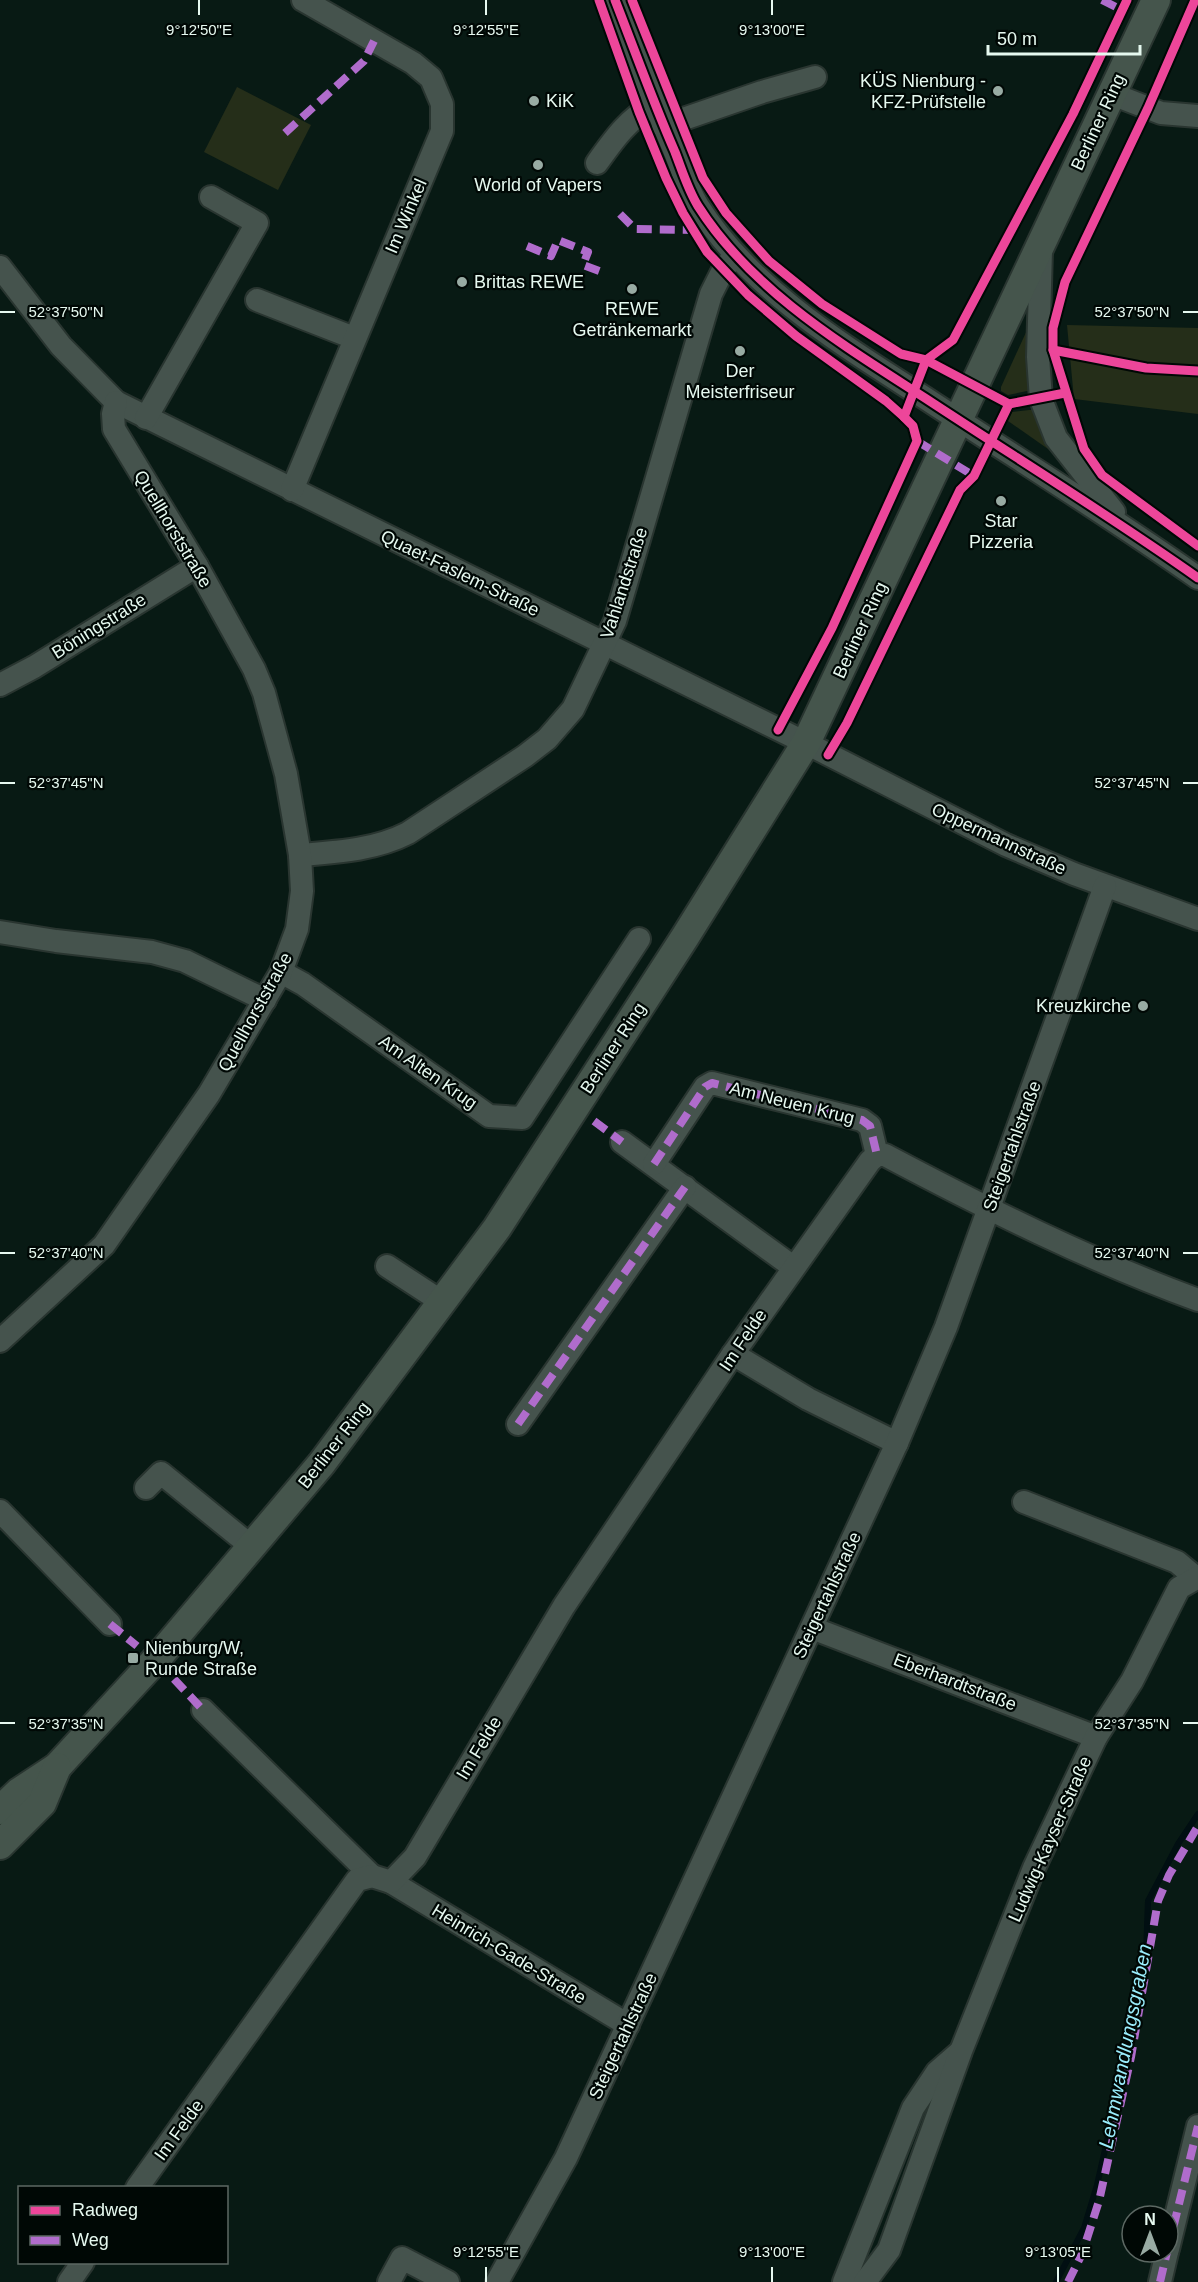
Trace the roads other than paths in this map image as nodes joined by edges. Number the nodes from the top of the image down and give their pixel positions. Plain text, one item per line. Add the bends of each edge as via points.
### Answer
1 (303, 0) edge
2 (615, 0) edge
3 (1156, 0) edge
4 (815, 77) dead end
5 (1112, 94) junction
6 (655, 104) junction
7 (1198, 116) edge
8 (663, 126) junction
9 (597, 163) dead end
10 (211, 196) dead end
11 (1041, 245) junction
12 (734, 256) junction
13 (0, 267) edge
14 (257, 300) dead end
15 (354, 338) junction
16 (116, 402) junction
17 (146, 418) junction
18 (958, 420) junction
19 (292, 490) junction
20 (1125, 526) junction
21 (197, 566) junction
22 (1198, 578) edge
23 (605, 644) junction
24 (0, 685) edge
25 (806, 743) junction
26 (300, 855) junction
27 (1105, 886) junction
28 (1198, 919) edge
29 (0, 932) edge
30 (639, 939) dead end
31 (281, 972) junction
32 (265, 1000) junction
33 (622, 1142) dead end
34 (877, 1155) junction
35 (654, 1164) junction
36 (685, 1187) junction
37 (989, 1210) junction
38 (387, 1266) dead end
39 (793, 1267) junction
40 (1198, 1300) edge
41 (442, 1302) junction
42 (0, 1341) edge
43 (733, 1354) junction
44 (518, 1424) dead end
45 (897, 1443) junction
46 (146, 1488) dead end
47 (1024, 1502) dead end
48 (0, 1511) edge
49 (252, 1546) junction
50 (1196, 1577) edge
51 (110, 1624) dead end
52 (812, 1628) junction
53 (203, 1710) dead end
54 (1096, 1737) junction
55 (57, 1767) junction
56 (0, 1810) edge
57 (0, 1845) edge
58 (381, 1879) junction
59 (628, 2025) junction
60 (961, 2051) junction
61 (1198, 2126) edge
62 (138, 2186) edge
63 (1179, 2204) edge
64 (82, 2264) edge
65 (1165, 2264) edge
66 (504, 2280) edge
67 (69, 2282) edge
68 (389, 2282) edge
69 (448, 2282) edge
70 (844, 2282) edge
71 (865, 2282) edge
72 (1160, 2282) edge

1 - 15 street, Im Winkel via 413,63 431,78 442,104 442,132
2 - 6 street
3 - 5 main road, Berliner Ring
4 - 8 street
5 - 7 street via 1161,113
5 - 11 main road, Berliner Ring
6 - 8 street
6 - 9 street via 639,112
8 - 12 street via 697,205
10 - 17 street via 257,223
11 - 18 main road, Berliner Ring
11 - 20 street, Berliner Ring via 1041,399 1056,438
12 - 18 street via 786,303
12 - 23 street, Vahlandstraße via 711,294
13 - 16 street, Quaet-Faslem-Straße via 62,346
14 - 15 street
15 - 19 street, Im Winkel
16 - 17 street, Quaet-Faslem-Straße
16 - 21 street, Quellhorststraße via 114,429
17 - 19 street, Quaet-Faslem-Straße
18 - 20 street
18 - 25 main road, Berliner Ring
19 - 23 street, Quaet-Faslem-Straße
20 - 22 street
21 - 24 street, Böningstraße
21 - 26 street, Quellhorststraße via 264,693 286,774
23 - 25 street, Quaet-Faslem-Straße
23 - 26 street, Vahlandstraße via 561,725 502,773 393,840 365,848
25 - 27 street, Oppermannstraße via 1006,845
25 - 41 main road, Berliner Ring via 497,1228
26 - 31 street, Quellhorststraße via 302,891 297,929
27 - 28 street, Oppermannstraße
27 - 37 street, Steigertahlstraße
29 - 32 street via 152,952 185,961
30 - 31 street, Am Alten Krug via 522,1118 489,1116
31 - 32 street, Quellhorststraße
32 - 42 street, Quellhorststraße via 209,1094 104,1245
33 - 35 street
34 - 35 street, Am Neuen Krug via 870,1126 862,1120 712,1083 705,1087
34 - 37 street via 885,1155
34 - 39 street
35 - 36 street
36 - 39 street
36 - 44 street
37 - 40 street
37 - 45 street, Steigertahlstraße
38 - 41 street
39 - 43 street, Im Felde
41 - 49 main road, Berliner Ring via 322,1462
43 - 45 street via 807,1399
43 - 58 street, Im Felde via 564,1606 414,1857
45 - 52 street, Steigertahlstraße
46 - 49 street via 161,1473
47 - 50 street, Ludwig-Kayser-Straße via 1177,1562
48 - 51 street
49 - 55 main road, Berliner Ring via 160,1655
50 - 54 street, Ludwig-Kayser-Straße via 1179,1588 1132,1681
52 - 54 street, Eberhardtstraße
52 - 59 street, Steigertahlstraße
53 - 58 street, Heinrich-Gade-Straße
54 - 60 street, Ludwig-Kayser-Straße via 1034,1868
55 - 56 main road, Berliner Ring
55 - 57 main road, Berliner Ring via 42,1803
58 - 59 street, Heinrich-Gade-Straße
58 - 62 street, Im Felde via 357,1880
59 - 66 street, Steigertahlstraße
60 - 70 street, Ludwig-Kayser-Straße via 936,2072 913,2108
60 - 71 street, Ludwig-Kayser-Straße via 889,2250
61 - 63 street
64 - 67 street
65 - 72 street
68 - 69 street via 402,2258

